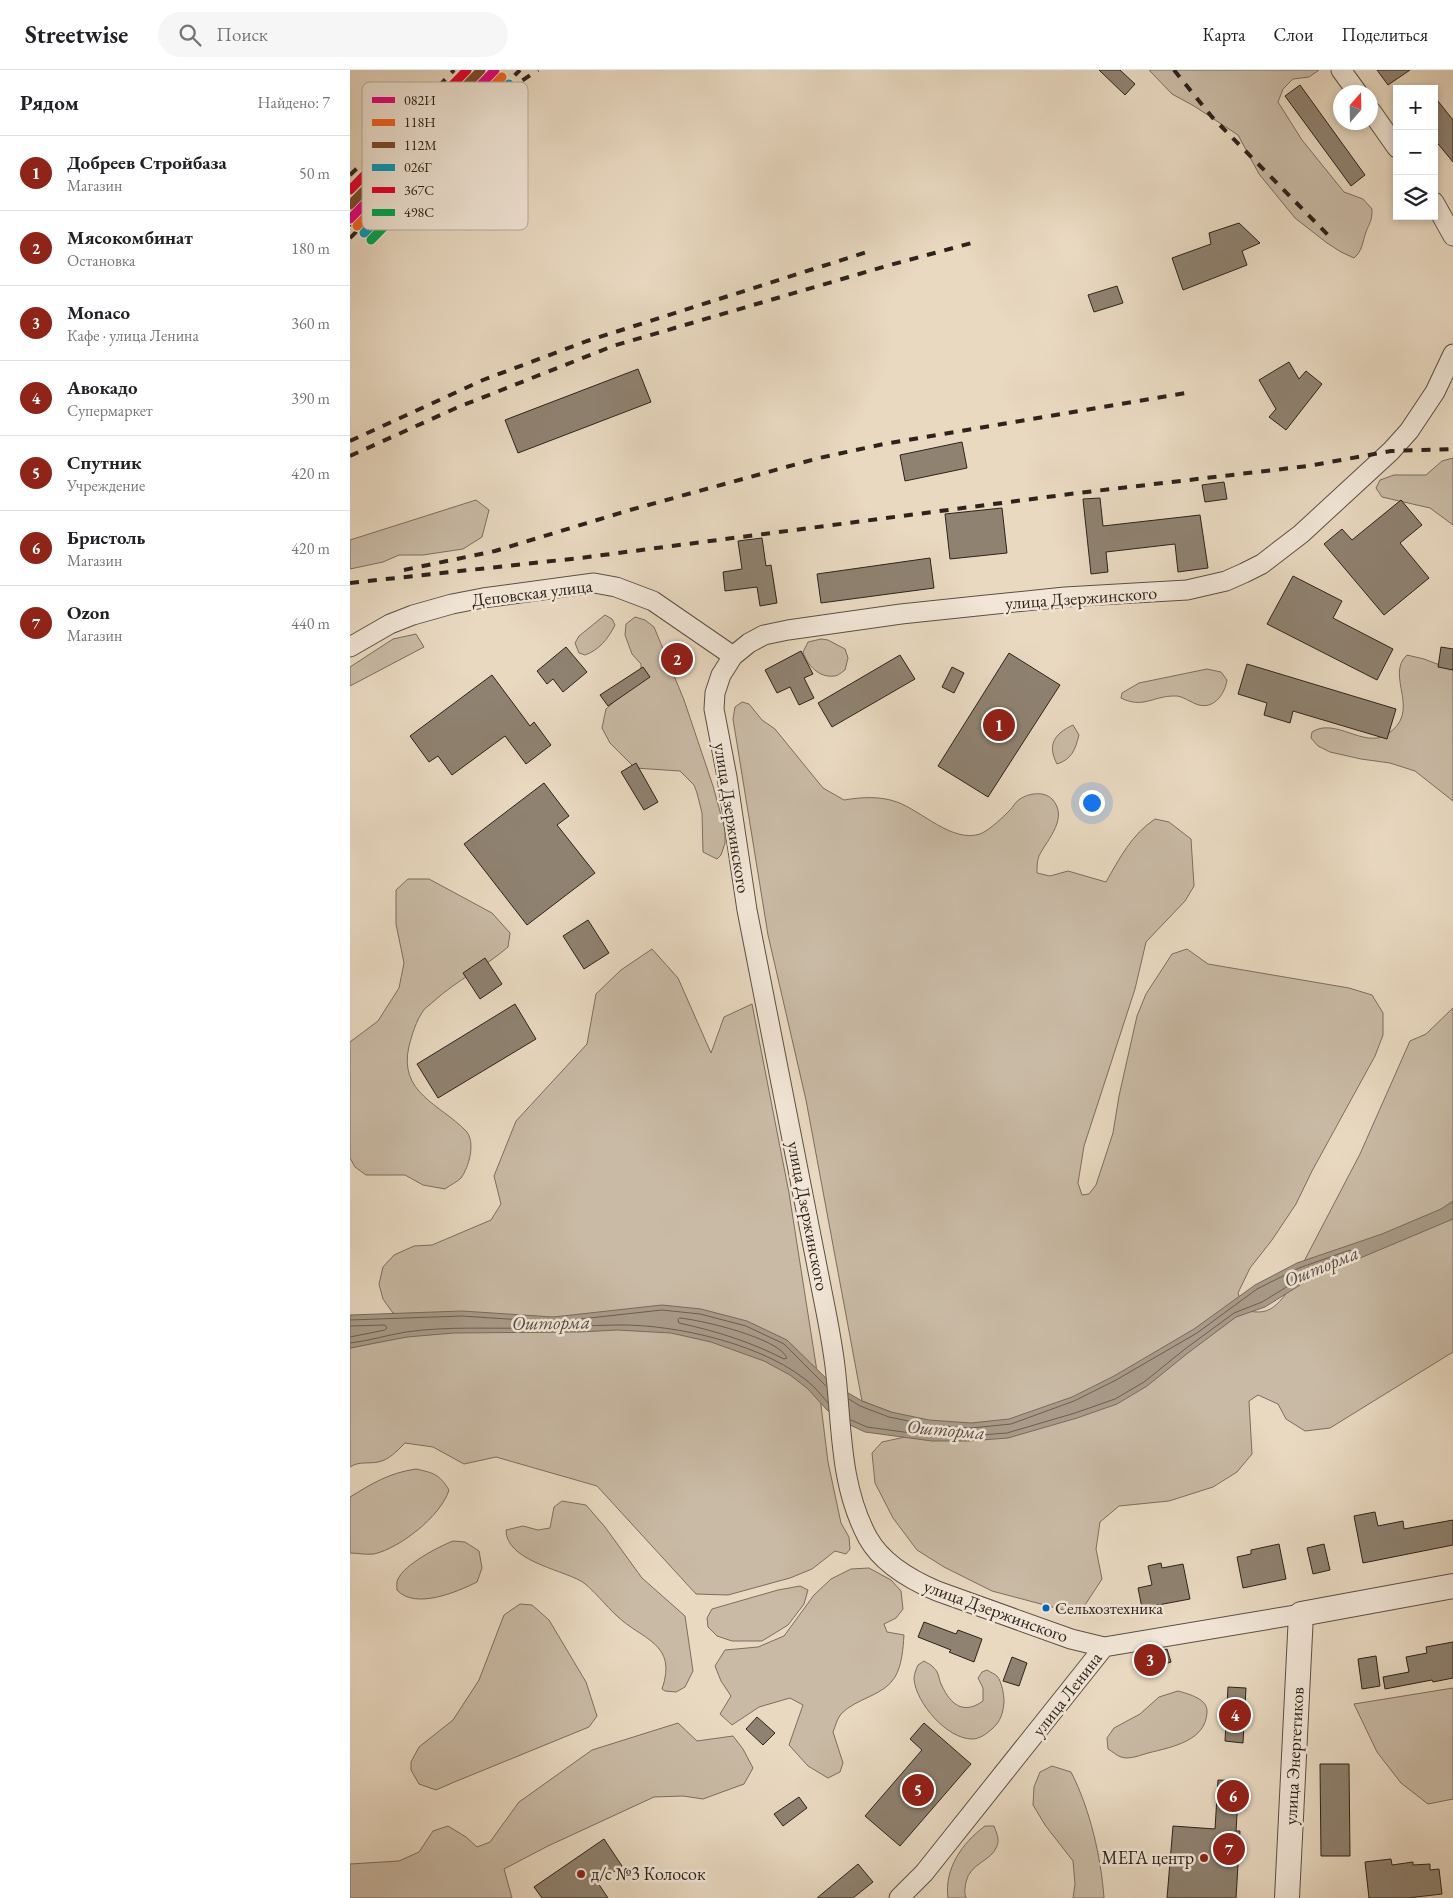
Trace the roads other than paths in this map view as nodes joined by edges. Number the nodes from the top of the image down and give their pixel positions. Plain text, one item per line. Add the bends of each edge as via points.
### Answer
1 (1341, 70) edge
2 (1352, 85) edge
3 (1378, 123) edge
4 (1393, 143) edge
5 (1438, 209) edge
6 (1453, 236) edge
7 (1453, 354) edge
8 (350, 648) edge
9 (733, 656) junction
10 (1453, 1586) edge
11 (1301, 1614) junction
12 (1104, 1647) junction
13 (899, 1898) edge
14 (1287, 1898) edge

1 - 2 street
3 - 4 street
5 - 6 street
7 - 9 street, улица Дзержинского via 1435,392 1391,451 1302,534 1244,574 1187,590 1065,597 901,614 788,630 764,635
8 - 9 street, Деповская улица via 390,624 452,604 594,583 616,587 653,602
9 - 12 street, улица Дзержинского via 715,693 714,709 747,910 828,1317 843,1462 856,1508 869,1539 898,1570 916,1582 1071,1639
10 - 11 street, улица Ленина
11 - 12 street, улица Ленина
11 - 14 street, улица Энергетиков
12 - 13 street, улица Ленина via 924,1873

